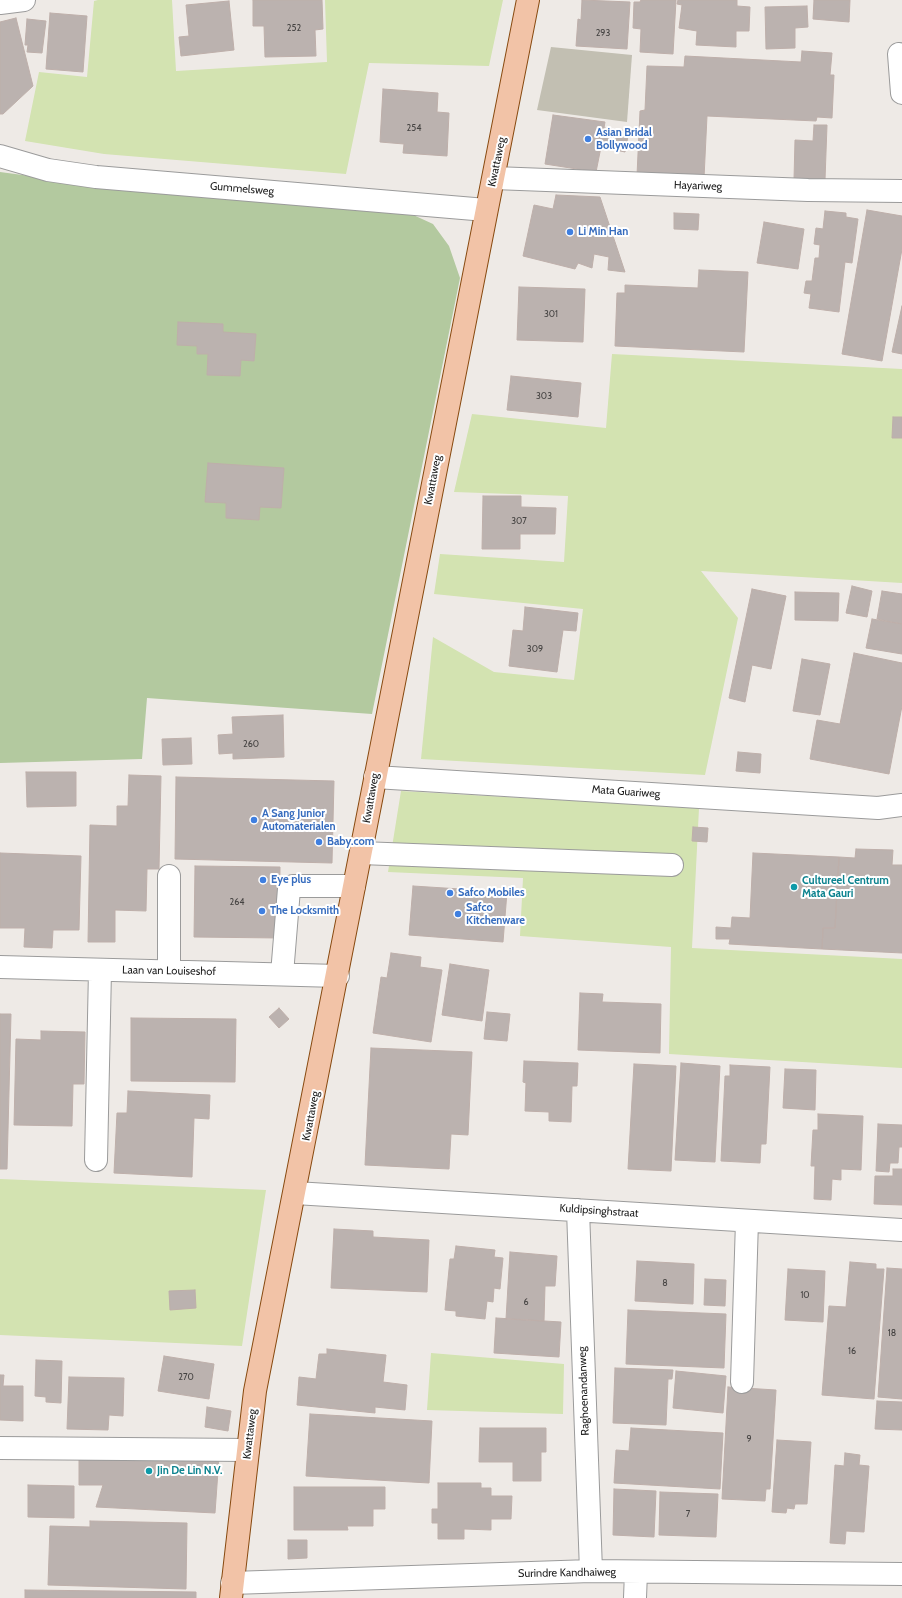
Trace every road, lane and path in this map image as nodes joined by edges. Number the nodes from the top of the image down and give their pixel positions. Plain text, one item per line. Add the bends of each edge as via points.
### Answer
1 (24, 0) edge
2 (528, 0) edge
3 (0, 3) edge
4 (899, 54) dead end
5 (902, 93) edge
6 (0, 156) edge
7 (494, 178) junction
8 (902, 191) edge
9 (486, 210) junction
10 (375, 776) junction
11 (902, 805) edge
12 (361, 853) junction
13 (672, 864) dead end
14 (169, 876) dead end
15 (354, 886) junction
16 (0, 967) edge
17 (100, 970) junction
18 (169, 971) junction
19 (282, 974) junction
20 (338, 976) junction
21 (96, 1160) dead end
22 (295, 1193) junction
23 (578, 1210) junction
24 (747, 1221) junction
25 (902, 1230) edge
26 (742, 1382) dead end
27 (0, 1448) edge
28 (248, 1450) junction
29 (591, 1572) junction
30 (636, 1572) junction
31 (902, 1574) edge
32 (232, 1591) edge
33 (635, 1598) edge

1 - 3 street
2 - 7 main road, Kwattaweg
4 - 5 street
6 - 9 street, Gummelsweg via 48,170 96,177
7 - 8 street, Hayariweg
7 - 9 main road, Kwattaweg
9 - 10 main road, Kwattaweg
10 - 11 street, Mata Guariweg via 878,808
10 - 12 main road, Kwattaweg
12 - 13 street
12 - 15 main road, Kwattaweg
14 - 18 street
15 - 19 street via 293,886 289,889
15 - 20 main road, Kwattaweg
16 - 17 street, Laan van Louiseshof
17 - 18 street, Laan van Louiseshof
17 - 21 street
18 - 19 street, Laan van Louiseshof
19 - 20 street, Laan van Louiseshof
20 - 22 main road, Kwattaweg
22 - 23 street, Kuldipsinghstraat
22 - 28 main road, Kwattaweg via 256,1391
23 - 24 street, Kuldipsinghstraat
23 - 29 street, Raghoenandanweg
24 - 25 street, Kuldipsinghstraat
24 - 26 street
27 - 28 street
28 - 32 main road, Kwattaweg
29 - 30 street, Surindre Kandhaiweg
29 - 32 street, Surindre Kandhaiweg
30 - 31 street, Surindre Kandhaiweg
30 - 33 street

